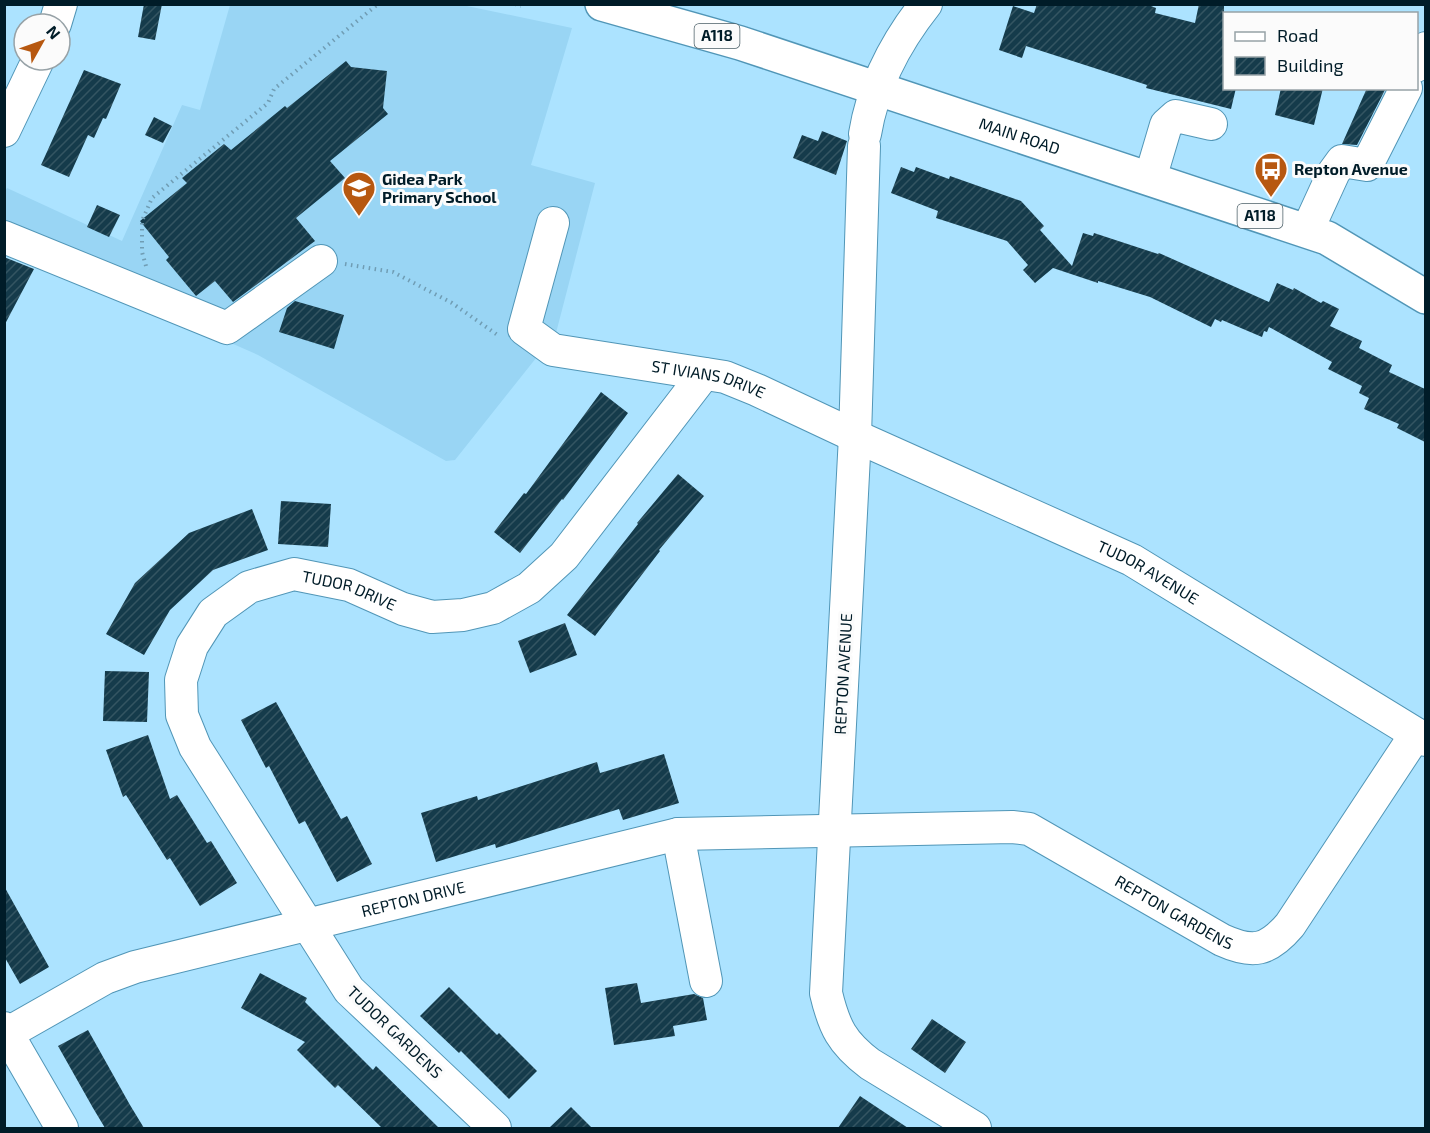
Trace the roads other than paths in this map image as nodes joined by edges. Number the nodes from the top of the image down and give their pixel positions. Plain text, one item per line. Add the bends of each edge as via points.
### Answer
1 (602, 4) edge
2 (926, 4) edge
3 (1425, 48) edge
4 (1418, 62) edge
5 (32, 72) edge
6 (875, 89) junction
7 (1405, 90) edge
8 (1211, 124) dead end
9 (4, 130) edge
10 (1150, 179) junction
11 (553, 224) dead end
12 (1307, 231) junction
13 (4, 237) edge
14 (321, 261) road end
15 (1425, 297) edge
16 (704, 374) junction
17 (855, 436) junction
18 (1421, 737) edge
19 (836, 830) junction
20 (678, 834) junction
21 (309, 925) junction
22 (706, 981) dead end
23 (6, 1030) edge
24 (62, 1128) edge
25 (495, 1128) edge
26 (975, 1128) edge

1 - 6 main road, MAIN ROAD / A118 via 740,43
2 - 6 street, REPTON AVENUE via 894,50
3 - 4 street
5 - 9 street
6 - 10 main road, MAIN ROAD / A118
6 - 17 street, REPTON AVENUE via 864,140
7 - 12 street via 1367,165 1342,161
8 - 10 street via 1176,116 1166,125
10 - 12 main road, MAIN ROAD / A118
11 - 16 street, ST IVIANS DRIVE via 524,329 554,350
12 - 15 main road, MAIN ROAD / A118 via 1327,238
13 - 14 street via 226,328
16 - 17 street, ST IVIANS DRIVE via 757,390
16 - 21 street, TUDOR DRIVE via 564,556 529,588 493,608 432,617 349,585 294,574 249,587 213,613 192,646 181,680 182,715 195,747
17 - 18 street, TUDOR AVENUE via 1132,560
17 - 19 street, REPTON AVENUE
18 - 19 street, REPTON GARDENS via 1290,925 1276,942 1262,947 1241,948 1222,940 1029,829
19 - 20 street, REPTON DRIVE
19 - 26 street, REPTON AVENUE via 826,993 832,1017 842,1038 870,1064
20 - 21 street, REPTON DRIVE
20 - 22 street
21 - 23 street, REPTON DRIVE via 119,972
21 - 25 street, TUDOR GARDENS via 349,990
23 - 24 street

